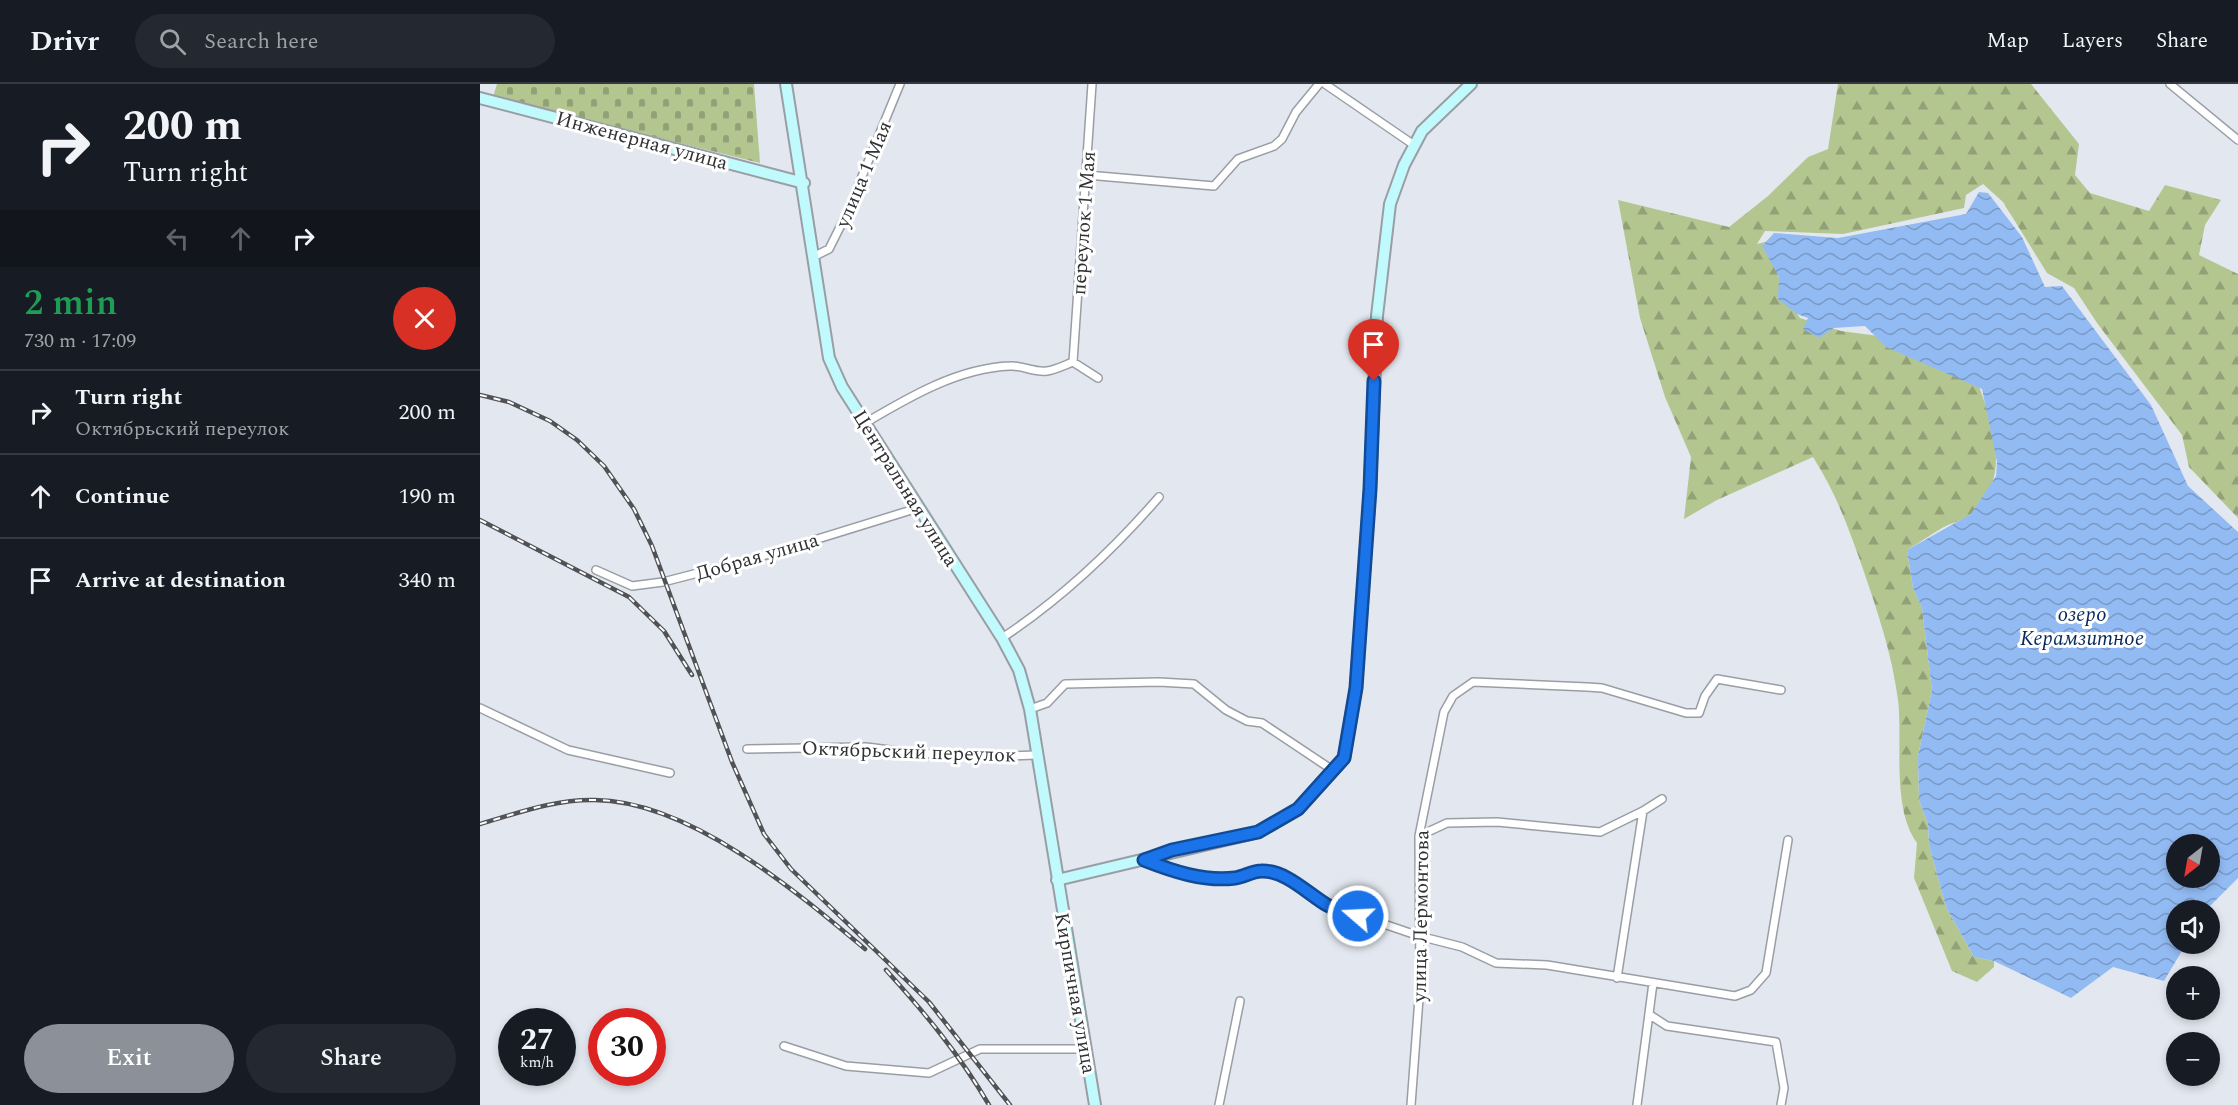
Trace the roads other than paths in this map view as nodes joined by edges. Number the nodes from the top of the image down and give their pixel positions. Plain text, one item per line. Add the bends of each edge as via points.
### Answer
1 (786, 84) edge
2 (900, 84) edge
3 (1092, 84) edge
4 (1319, 84) edge
5 (1325, 84) edge
6 (1471, 84) edge
7 (2170, 84) edge
8 (480, 98) edge
9 (2238, 140) edge
10 (1414, 145) junction
11 (1087, 175) junction
12 (804, 183) junction
13 (815, 256) junction
14 (1073, 362) junction
15 (1098, 378) dead end
16 (865, 423) junction
17 (1159, 497) dead end
18 (918, 508) junction
19 (596, 570) dead end
20 (1002, 638) junction
21 (1781, 690) dead end
22 (480, 708) edge
23 (1030, 709) junction
24 (747, 749) dead end
25 (1035, 755) junction
26 (1335, 771) junction
27 (670, 773) dead end
28 (1662, 800) dead end
29 (1643, 811) junction
30 (1419, 836) junction
31 (1788, 840) dead end
32 (1144, 860) junction
33 (1057, 880) junction
34 (1419, 936) junction
35 (1617, 978) junction
36 (1653, 983) junction
37 (1240, 1001) dead end
38 (1650, 1015) junction
39 (784, 1046) dead end
40 (1086, 1049) junction
41 (1095, 1105) edge
42 (1219, 1105) edge
43 (1411, 1105) edge
44 (1637, 1105) edge
45 (1781, 1105) edge

1 - 12 street, Центральная улица
2 - 13 street, улица 1 Мая via 847,213 829,249
3 - 11 street, переулок 1 Мая
4 - 11 street via 1296,112 1282,139 1274,146 1238,159 1214,186
5 - 10 street
6 - 10 street via 1422,131
7 - 9 street
8 - 12 street, Инженерная улица
10 - 26 street via 1390,204 1377,316 1356,688 1344,758
11 - 14 street, переулок 1 Мая
12 - 13 street, Центральная улица
13 - 16 street, Центральная улица via 829,358
14 - 15 street
14 - 16 street via 1046,371 1011,366 944,381
16 - 18 street, Центральная улица
17 - 20 street via 1077,581
18 - 19 street, Добрая улица via 663,582 632,586
18 - 20 street, Центральная улица
20 - 23 street, Центральная улица via 1019,670
21 - 30 street, улица Лермонтова via 1717,679 1699,713 1686,713 1587,687 1473,682 1453,696 1444,712
22 - 27 street via 568,750
23 - 25 street, Центральная улица
23 - 26 street via 1047,703 1065,684 1194,684 1226,710 1247,721 1262,723
24 - 25 street, Октябрьский переулок via 866,747 990,757
25 - 33 street, Центральная улица
26 - 32 street via 1298,809 1258,832 1172,850
28 - 29 street
29 - 30 street via 1600,832 1497,822 1447,823
29 - 35 street
30 - 34 street, улица Лермонтова
31 - 36 street via 1766,973 1751,990 1735,996
32 - 33 street
32 - 34 street via 1167,870 1210,878 1234,878 1261,871 1281,876 1328,905
33 - 40 street, Кирпичная улица
34 - 35 street via 1462,947 1496,963 1547,965
34 - 43 street, улица Лермонтова via 1420,985
35 - 36 street
36 - 38 street
37 - 42 street
38 - 44 street
38 - 45 street via 1667,1026 1776,1042 1784,1088
39 - 40 street via 846,1066 929,1073 980,1049
40 - 41 street, Кирпичная улица

